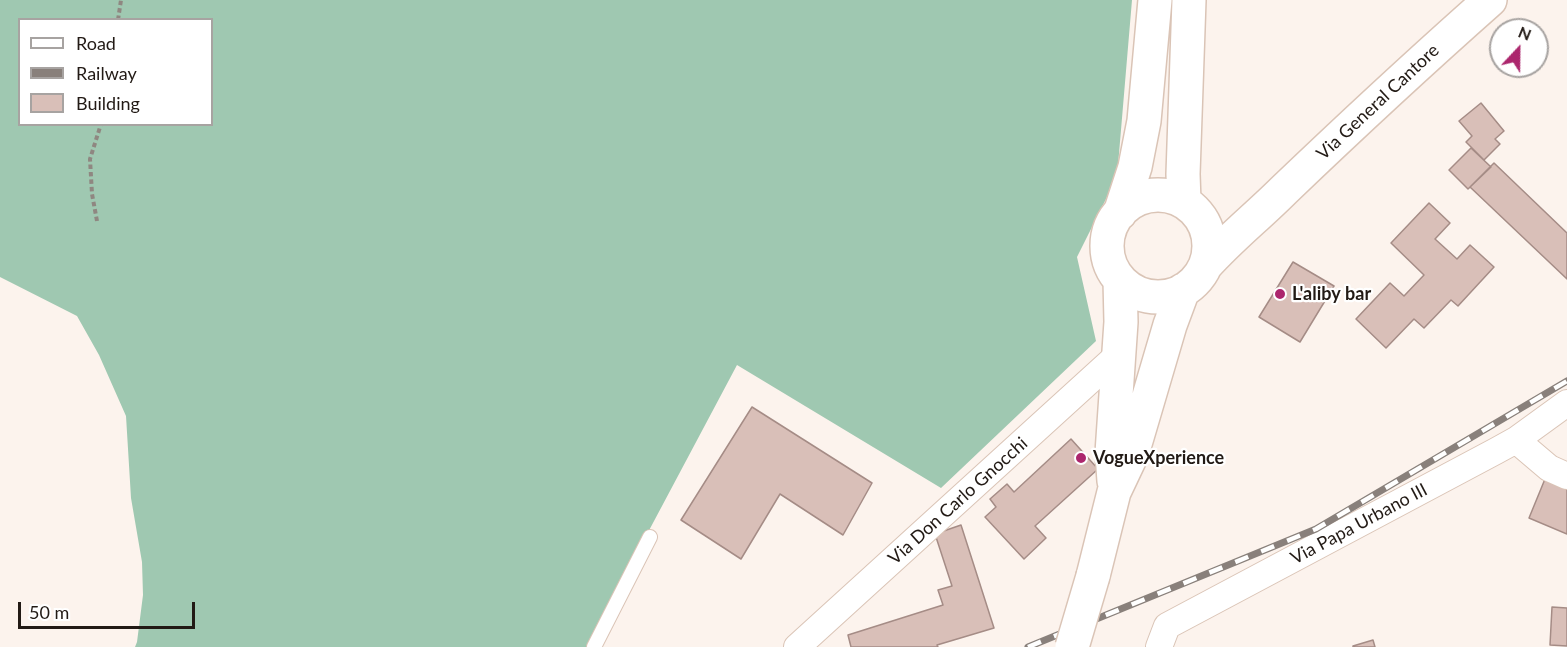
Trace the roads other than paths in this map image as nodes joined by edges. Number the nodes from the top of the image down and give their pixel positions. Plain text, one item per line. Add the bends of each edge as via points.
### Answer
1 (1155, 0) edge
2 (1189, 0) edge
3 (1490, 0) edge
4 (1188, 205) junction
5 (1268, 206) junction
6 (1120, 213) junction
7 (1194, 278) junction
8 (1120, 280) junction
9 (1119, 354) junction
10 (1567, 403) edge
11 (1516, 440) junction
12 (1567, 476) edge
13 (1114, 492) junction
14 (650, 537) dead end
15 (594, 647) edge
16 (797, 647) edge
17 (1072, 647) edge
18 (1159, 647) edge

1 - 6 main road via 1144,121
2 - 4 main road via 1183,174
3 - 5 main road, Via General Cantore
4 - 5 main road via 1236,212
4 - 6 main road via 1168,196 1145,196
4 - 7 main road via 1208,234 1209,251
5 - 7 main road, Via General Cantore
6 - 8 main road via 1107,240 1109,261
7 - 8 main road via 1161,297 1140,294
7 - 13 main road via 1170,325 1132,454
8 - 9 main road
9 - 13 main road via 1112,453
9 - 16 street, Via Don Carlo Gnocchi
10 - 11 street, Via Papa Urbano III
11 - 12 street via 1549,468
11 - 18 street, Via Papa Urbano III via 1167,626
13 - 17 main road, bridge
14 - 15 lane

